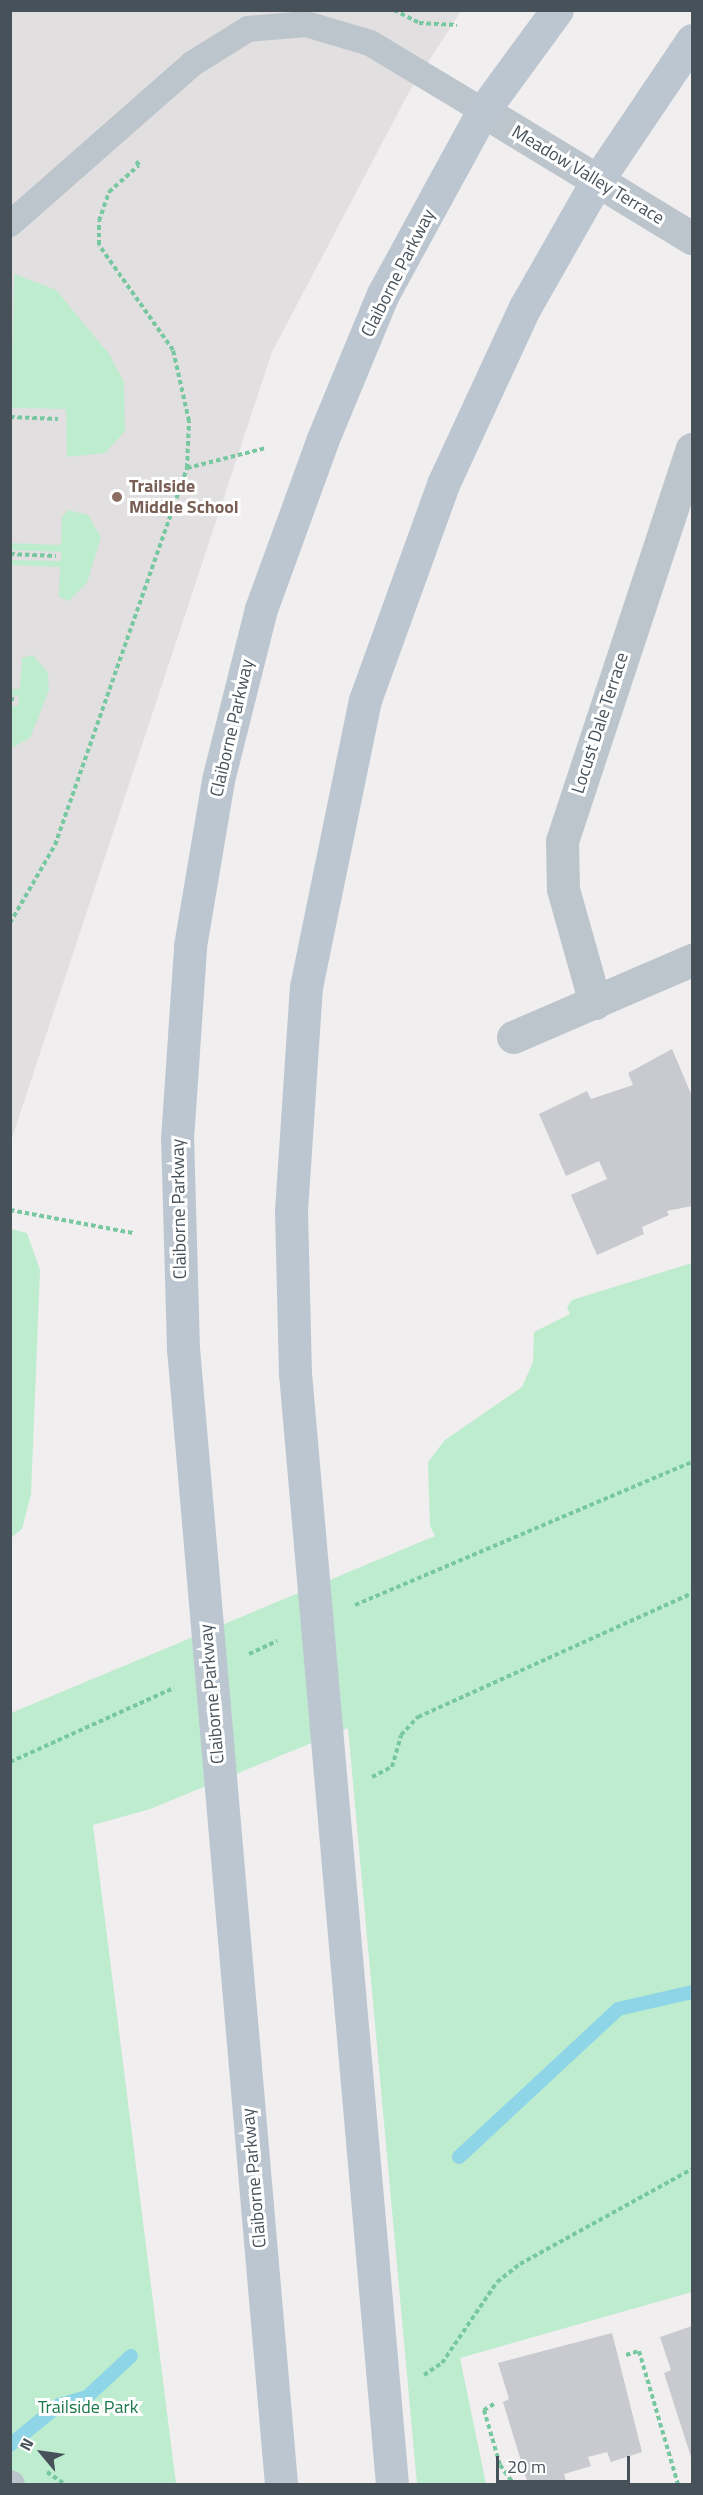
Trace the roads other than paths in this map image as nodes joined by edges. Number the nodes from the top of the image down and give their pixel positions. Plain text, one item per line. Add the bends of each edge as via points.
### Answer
1 (557, 10) edge
2 (693, 40) edge
3 (483, 111) junction
4 (597, 181) junction
5 (10, 224) edge
6 (693, 238) edge
7 (693, 449) edge
8 (693, 960) edge
9 (595, 1003) junction
10 (513, 1037) dead end
11 (281, 2484) edge
12 (392, 2484) edge

1 - 3 main road, Claiborne Parkway
2 - 4 main road
3 - 4 street, Meadow Valley Terrace
3 - 5 lane via 369,43 306,24 248,28 192,64
3 - 11 main road, Claiborne Parkway via 382,294 322,441 261,609 218,780 190,946 177,1139 183,1349
4 - 6 street, Meadow Valley Terrace
4 - 12 main road via 525,308 444,482 416,558 365,700 306,987 291,1211 295,1374
7 - 9 street, Locust Dale Terrace via 562,841 563,889
8 - 9 street
9 - 10 street

